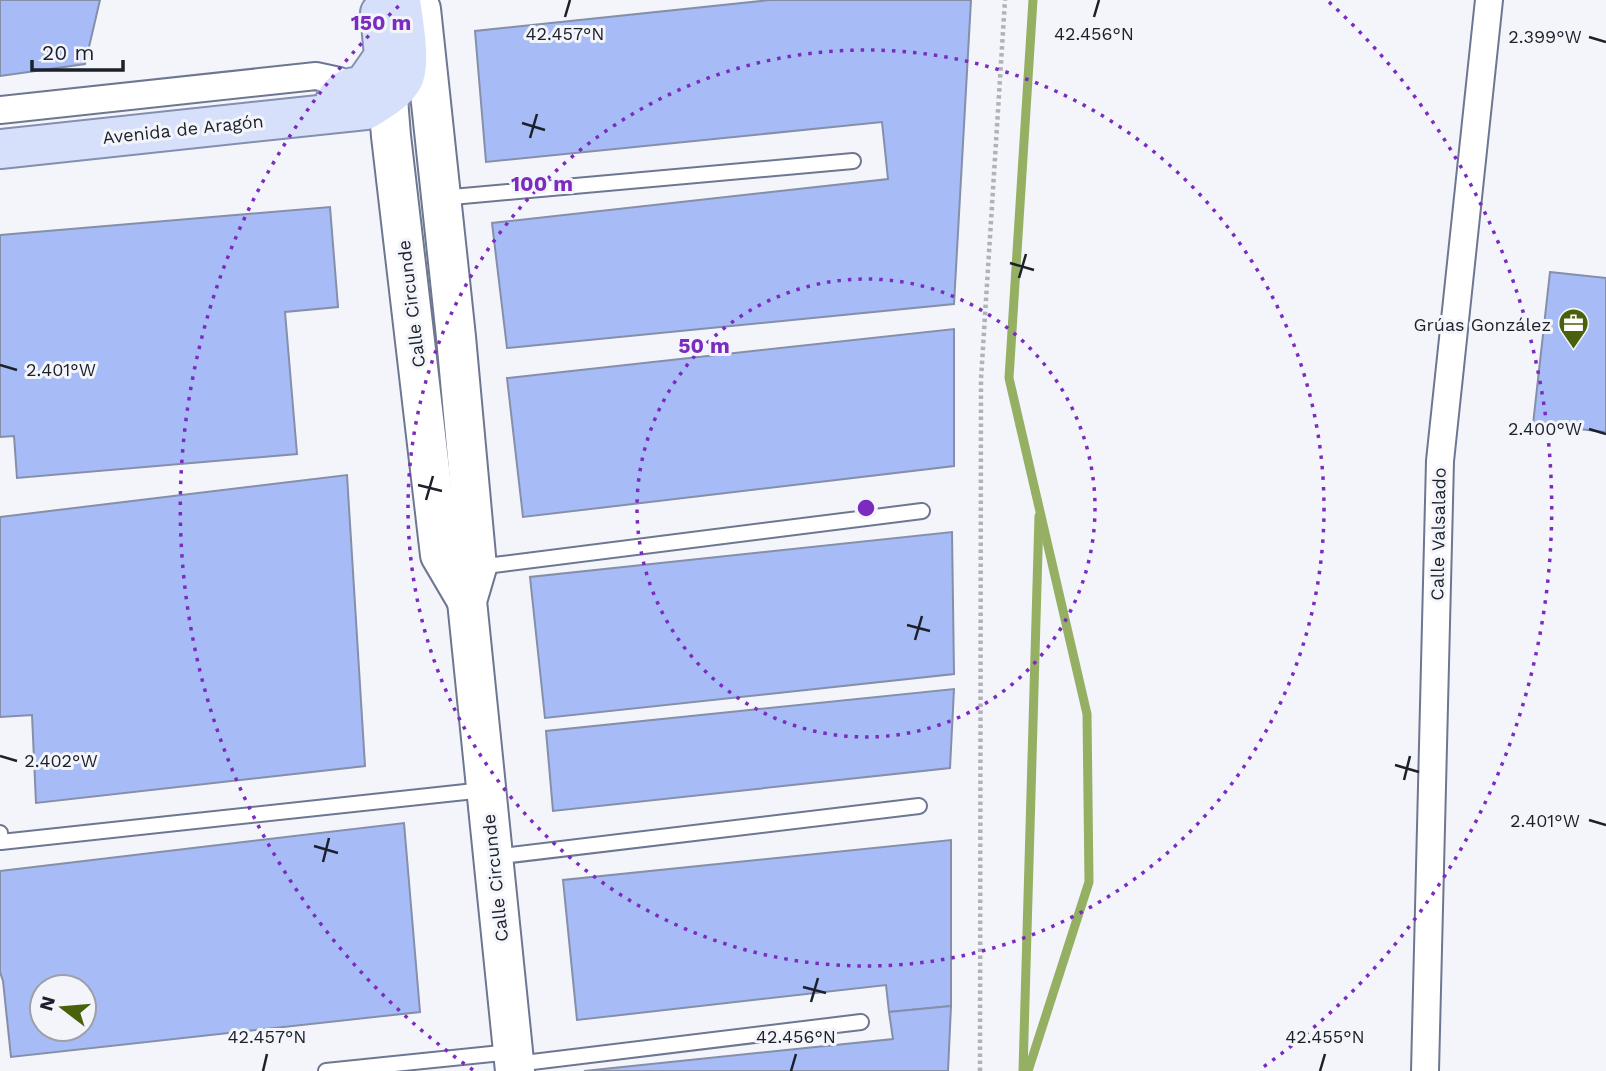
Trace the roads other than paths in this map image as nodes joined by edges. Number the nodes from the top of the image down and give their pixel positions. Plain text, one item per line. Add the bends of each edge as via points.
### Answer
1 (379, 0) edge
2 (401, 0) edge
3 (420, 0) edge
4 (1489, 0) edge
5 (370, 94) junction
6 (0, 110) edge
7 (0, 149) edge
8 (853, 161) dead end
9 (440, 198) junction
10 (451, 302) junction
11 (922, 511) dead end
12 (472, 584) junction
13 (486, 790) junction
14 (919, 806) dead end
15 (0, 833) edge
16 (493, 857) junction
17 (861, 1022) dead end
18 (514, 1062) edge
19 (326, 1071) edge
20 (1425, 1071) edge

1 - 5 main road, Calle Circunde
2 - 5 main road via 404,78
3 - 9 main road, Calle Circunde
4 - 20 street, Calle Valsalado via 1440,461
5 - 6 street via 316,76
5 - 7 main road, Avenida de Aragón
5 - 10 main road via 395,103 410,122 427,244
5 - 12 main road, Calle Circunde via 440,555
8 - 9 lane
9 - 10 main road, Calle Circunde
10 - 12 main road, Calle Circunde
11 - 12 lane
12 - 13 main road, Calle Circunde
13 - 15 lane via 1,842
13 - 16 main road, Calle Circunde
14 - 16 lane
16 - 18 main road, Calle Circunde
17 - 18 lane
18 - 19 lane

